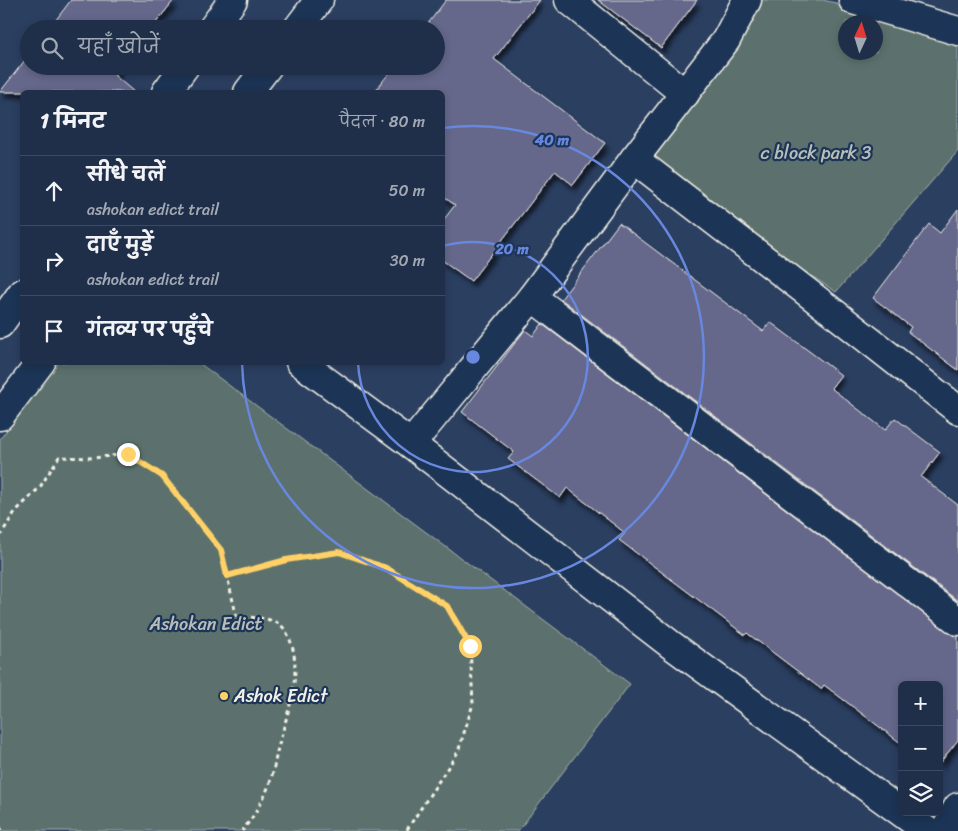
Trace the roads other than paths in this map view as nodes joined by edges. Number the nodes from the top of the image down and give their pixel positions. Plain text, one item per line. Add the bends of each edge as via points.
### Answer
1 (232, 0) edge
2 (318, 0) edge
3 (569, 0) edge
4 (747, 0) edge
5 (853, 0) edge
6 (218, 20) edge
7 (304, 20) edge
8 (958, 31) edge
9 (178, 75) edge
10 (261, 75) edge
11 (167, 90) edge
12 (250, 90) edge
13 (685, 94) junction
14 (634, 159) junction
15 (532, 297) junction
16 (39, 365) edge
17 (304, 365) edge
18 (958, 410) edge
19 (0, 416) edge
20 (411, 444) junction
21 (958, 621) edge
22 (958, 807) edge
23 (927, 831) edge
24 (945, 831) edge

1 - 6 street
2 - 7 street
3 - 13 street
4 - 13 street via 726,40
5 - 8 street
9 - 11 street
10 - 12 street
13 - 14 street
14 - 15 street
14 - 18 street
15 - 20 street
15 - 21 street
16 - 19 street
17 - 20 street
20 - 23 street via 670,644
22 - 24 street

